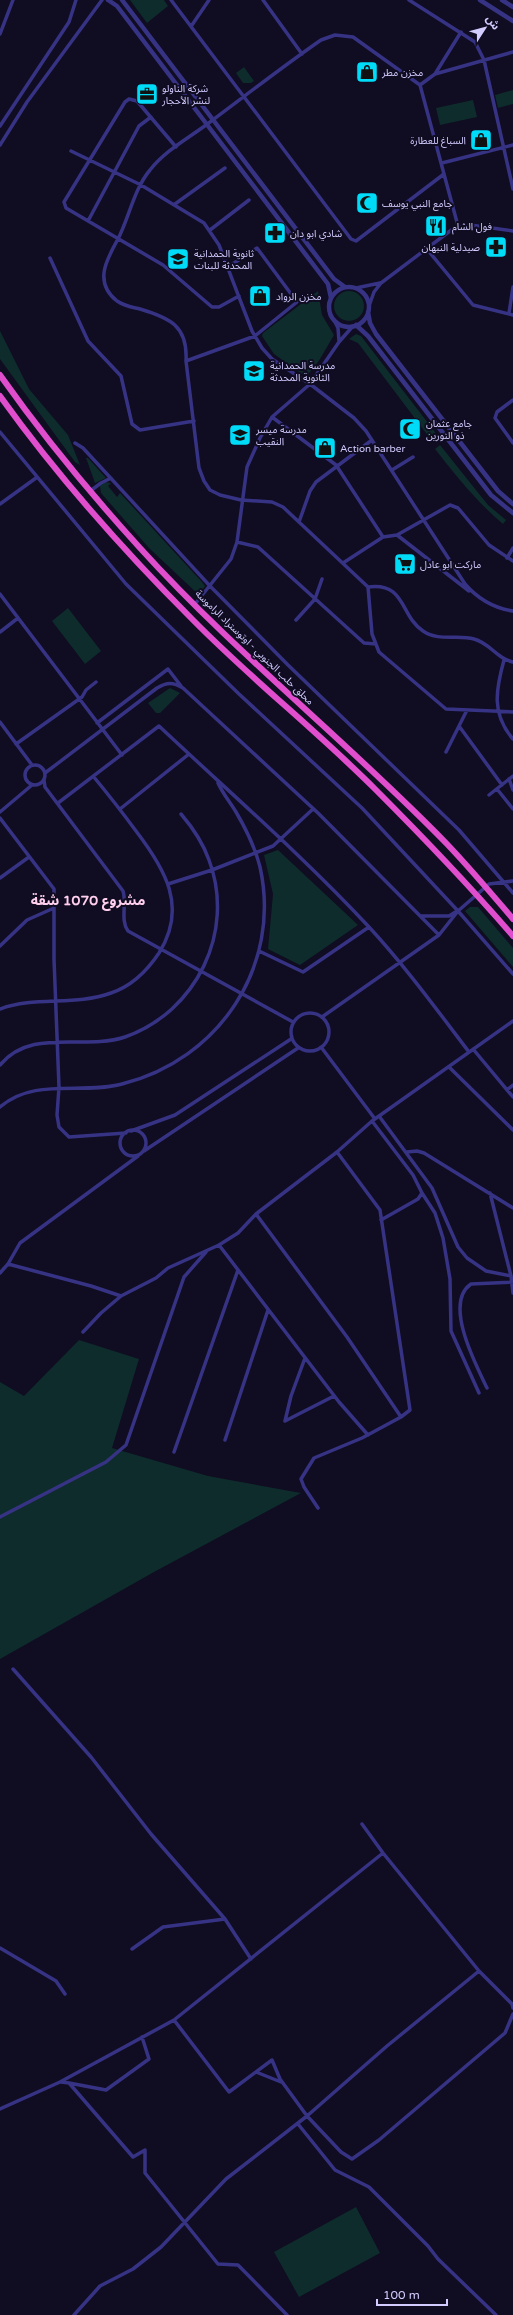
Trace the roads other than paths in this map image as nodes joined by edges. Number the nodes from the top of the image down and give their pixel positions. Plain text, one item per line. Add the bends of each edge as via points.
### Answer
1 (13, 0) edge
2 (76, 0) edge
3 (102, 0) edge
4 (108, 0) edge
5 (122, 0) edge
6 (171, 0) edge
7 (209, 0) edge
8 (269, 0) edge
9 (409, 0) edge
10 (480, 0) edge
11 (502, 0) edge
12 (264, 2) edge
13 (513, 7) edge
14 (513, 21) edge
15 (192, 25) junction
16 (461, 32) junction
17 (0, 34) edge
18 (513, 52) edge
19 (302, 54) junction
20 (484, 60) junction
21 (434, 74) junction
22 (420, 85) junction
23 (243, 96) junction
24 (151, 117) junction
25 (213, 120) junction
26 (206, 124) junction
27 (0, 126) edge
28 (0, 145) edge
29 (513, 145) edge
30 (176, 147) junction
31 (505, 147) junction
32 (71, 151) dead end
33 (89, 160) junction
34 (442, 163) junction
35 (225, 168) dead end
36 (114, 172) junction
37 (444, 174) junction
38 (142, 185) junction
39 (513, 189) edge
40 (249, 200) dead end
41 (175, 204) junction
42 (88, 221) junction
43 (458, 226) junction
44 (210, 230) junction
45 (513, 231) edge
46 (119, 238) junction
47 (426, 248) junction
48 (50, 258) dead end
49 (228, 267) junction
50 (381, 283) junction
51 (345, 287) junction
52 (513, 287) edge
53 (356, 288) junction
54 (239, 296) junction
55 (331, 298) junction
56 (369, 306) junction
57 (368, 312) junction
58 (511, 314) edge
59 (334, 320) junction
60 (355, 326) junction
61 (255, 336) junction
62 (339, 342) junction
63 (186, 361) junction
64 (0, 375) edge
65 (310, 384) junction
66 (0, 396) edge
67 (513, 400) edge
68 (272, 418) junction
69 (194, 422) junction
70 (0, 432) edge
71 (372, 440) junction
72 (75, 443) dead end
73 (513, 443) edge
74 (471, 456) junction
75 (413, 457) dead end
76 (464, 460) junction
77 (336, 465) junction
78 (392, 470) junction
79 (36, 478) junction
80 (111, 478) junction
81 (93, 489) dead end
82 (242, 500) junction
83 (0, 504) edge
84 (513, 504) edge
85 (513, 513) edge
86 (425, 521) junction
87 (299, 522) junction
88 (397, 535) junction
89 (383, 537) junction
90 (237, 542) junction
91 (513, 548) edge
92 (507, 558) junction
93 (513, 561) edge
94 (343, 563) junction
95 (322, 579) dead end
96 (210, 586) junction
97 (368, 587) junction
98 (0, 594) edge
99 (475, 596) junction
100 (315, 599) junction
101 (195, 604) junction
102 (513, 611) edge
103 (18, 618) junction
104 (296, 620) dead end
105 (0, 632) edge
106 (376, 644) junction
107 (504, 660) junction
108 (513, 662) edge
109 (96, 682) dead end
110 (183, 688) junction
111 (80, 699) junction
112 (467, 710) junction
113 (498, 711) junction
114 (513, 712) edge
115 (0, 722) edge
116 (97, 723) junction
117 (458, 726) junction
118 (102, 729) junction
119 (513, 739) edge
120 (16, 744) junction
121 (446, 752) dead end
122 (189, 754) junction
123 (122, 755) junction
124 (32, 765) junction
125 (45, 773) junction
126 (93, 776) junction
127 (513, 776) edge
128 (509, 779) junction
129 (44, 780) junction
130 (218, 782) junction
131 (502, 784) junction
132 (32, 785) junction
133 (497, 789) junction
134 (513, 790) edge
135 (489, 795) dead end
136 (58, 803) junction
137 (120, 809) junction
138 (313, 809) junction
139 (513, 810) edge
140 (0, 812) edge
141 (181, 814) dead end
142 (0, 818) edge
143 (282, 841) junction
144 (255, 852) junction
145 (29, 857) junction
146 (212, 870) junction
147 (0, 878) edge
148 (503, 881) junction
149 (513, 881) edge
150 (168, 884) junction
151 (485, 887) junction
152 (513, 893) edge
153 (477, 894) junction
154 (54, 908) junction
155 (458, 911) junction
156 (421, 916) junction
157 (513, 919) edge
158 (369, 927) junction
159 (439, 935) junction
160 (513, 936) edge
161 (0, 946) edge
162 (161, 950) junction
163 (259, 951) junction
164 (399, 962) junction
165 (201, 972) junction
166 (513, 974) edge
167 (242, 996) junction
168 (57, 1001) junction
169 (0, 1009) edge
170 (322, 1017) junction
171 (513, 1021) edge
172 (293, 1022) junction
173 (291, 1039) junction
174 (57, 1042) junction
175 (321, 1047) junction
176 (298, 1048) junction
177 (473, 1049) junction
178 (469, 1052) junction
179 (0, 1065) edge
180 (449, 1067) junction
181 (513, 1085) edge
182 (59, 1087) junction
183 (507, 1090) junction
184 (513, 1097) edge
185 (0, 1107) edge
186 (379, 1116) junction
187 (373, 1120) junction
188 (131, 1130) junction
189 (513, 1130) edge
190 (126, 1133) junction
191 (144, 1151) junction
192 (337, 1152) junction
193 (408, 1152) junction
194 (138, 1156) junction
195 (490, 1193) junction
196 (422, 1194) junction
197 (513, 1208) edge
198 (256, 1214) junction
199 (381, 1220) junction
200 (219, 1245) junction
201 (206, 1251) junction
202 (8, 1264) junction
203 (238, 1270) junction
204 (0, 1273) edge
205 (511, 1276) junction
206 (513, 1283) edge
207 (513, 1293) edge
208 (121, 1296) junction
209 (268, 1310) junction
210 (83, 1332) dead end
211 (305, 1358) junction
212 (487, 1388) dead end
213 (479, 1393) dead end
214 (334, 1396) junction
215 (402, 1417) junction
216 (368, 1435) junction
217 (224, 1440) dead end
218 (174, 1452) dead end
219 (318, 1508) dead end
220 (0, 1517) edge
221 (13, 1669) dead end
222 (362, 1824) dead end
223 (383, 1853) junction
224 (225, 1919) junction
225 (0, 1948) edge
226 (132, 1949) dead end
227 (251, 1959) junction
228 (479, 1971) junction
229 (65, 1994) dead end
230 (513, 2005) edge
231 (513, 2014) edge
232 (174, 2020) junction
233 (142, 2037) junction
234 (256, 2072) junction
235 (60, 2082) junction
236 (282, 2082) junction
237 (69, 2083) junction
238 (0, 2109) edge
239 (307, 2116) junction
240 (298, 2124) junction
241 (185, 2224) junction
242 (74, 2315) edge
243 (287, 2315) edge
244 (496, 2315) edge

1 - 17 street
2 - 27 street via 70,22
3 - 28 street via 27,102
4 - 26 street via 117,6
5 - 25 street
6 - 15 street
7 - 15 street
8 - 12 street
9 - 16 street
10 - 14 street
11 - 13 street
12 - 19 street
15 - 23 street
16 - 20 street via 476,42
16 - 21 street
18 - 20 street
19 - 22 street via 321,40 335,35 353,37
19 - 23 street
20 - 21 street
20 - 31 street
21 - 22 street
22 - 34 street
23 - 25 street
23 - 37 street via 351,238 356,241
24 - 30 street
24 - 33 street via 137,101 129,99
24 - 36 street via 139,126
25 - 26 street
25 - 51 street via 334,279
26 - 30 street
26 - 55 street via 328,284
29 - 31 street
30 - 38 street via 161,157 148,171
31 - 34 street
31 - 39 street
32 - 33 street
33 - 36 street
33 - 42 street via 64,202 66,208
34 - 37 street
35 - 41 street
36 - 38 street
36 - 42 street
37 - 43 street
38 - 41 street
38 - 46 street
40 - 44 street
41 - 44 street
42 - 46 street
43 - 45 street via 470,225
43 - 47 street
44 - 49 street
46 - 54 street via 172,272 212,307 219,307
46 - 63 street via 106,260 103,271 109,292 117,301 127,306 170,319 177,326 187,348
47 - 50 street
47 - 58 street via 473,305
48 - 69 street via 88,340 121,376 132,424 140,430
49 - 54 street
49 - 61 street via 257,248 297,302
50 - 53 street
50 - 56 street via 374,292
51 - 53 street
51 - 55 street
52 - 58 street
53 - 56 street via 365,295
54 - 61 street
55 - 59 street via 330,309
56 - 57 street
57 - 60 street via 364,320
57 - 74 street via 376,334
59 - 60 street via 343,326
59 - 62 street
60 - 62 street
60 - 76 street via 368,336
61 - 63 street
61 - 65 street via 272,359
62 - 65 street
63 - 69 street
64 - 101 highway, محلق حلب الجنوبي - اوتوستراد الراموسة via 43,435 140,548
65 - 68 street
65 - 71 street via 354,418
66 - 153 highway via 37,447 130,556 261,685 374,788
67 - 73 street via 497,412 495,418
68 - 77 street
68 - 82 street via 248,467
69 - 82 street via 199,468 204,481 210,490
70 - 79 street
71 - 77 street
71 - 78 street
72 - 80 street
74 - 76 street
74 - 84 street via 498,491
75 - 78 street
76 - 85 street via 491,495
77 - 87 street via 316,482 310,491
77 - 89 street
78 - 86 street
79 - 83 street
79 - 155 street via 126,584 222,678 362,808
80 - 81 street
80 - 96 street
82 - 87 street via 277,503
82 - 90 street
86 - 88 street
86 - 92 street via 454,505 488,545
86 - 99 street
87 - 94 street
88 - 89 street
88 - 99 street
89 - 94 street
90 - 96 street via 231,560
90 - 100 street via 258,547
91 - 92 street
92 - 93 street
94 - 97 street
95 - 100 street
96 - 101 street
96 - 148 street via 288,665 428,798
97 - 106 street via 372,634
97 - 107 street via 384,587 397,595 424,632 445,638 478,640
98 - 103 street
99 - 102 street via 489,604
100 - 104 street
100 - 106 street via 364,643
101 - 151 highway, محلق حلب الجنوبي - اوتوستراد الراموسة via 383,781 446,843
103 - 105 street
103 - 111 street
106 - 112 street via 380,652 446,709
107 - 108 street
107 - 113 street via 496,687
109 - 111 street
110 - 116 street via 168,669
110 - 118 street via 174,683 165,683
110 - 138 street
111 - 116 street
111 - 120 street
112 - 113 street
112 - 117 street
113 - 114 street
113 - 119 street
115 - 120 street
116 - 118 street
117 - 121 street
117 - 131 street
118 - 123 street
118 - 125 street
120 - 124 street
122 - 123 street via 159,726
122 - 130 street
122 - 137 street
123 - 126 street
124 - 125 street via 40,766
124 - 132 street via 27,768 24,775
125 - 129 street
126 - 136 street
126 - 137 street
127 - 128 street
128 - 131 street
128 - 134 street
129 - 132 street via 40,784
129 - 136 street via 45,787
130 - 143 street
130 - 144 street via 245,828
131 - 133 street
132 - 140 street
133 - 135 street
133 - 139 street
136 - 162 street via 123,891 124,926 133,935
137 - 150 street via 155,856
138 - 143 street
138 - 156 street
141 - 146 street via 203,846
142 - 145 street
143 - 144 street
143 - 158 street
144 - 146 street
144 - 163 street via 263,887 264,908
145 - 147 street
145 - 154 street via 54,889
146 - 150 street
146 - 165 street via 217,891 217,922 210,953
148 - 149 street
148 - 151 street
148 - 152 street
150 - 162 street via 171,915
151 - 153 street
151 - 157 highway, محلق حلب الجنوبي - اوتوستراد الراموسة
153 - 155 street
153 - 160 highway
154 - 161 street via 28,920
154 - 168 street
155 - 156 street via 449,916
155 - 159 street
155 - 166 street
156 - 159 street
158 - 163 street via 303,972
158 - 164 street
159 - 164 street
162 - 165 street
162 - 168 street via 146,971 121,989 101,996
163 - 167 street
164 - 170 street
164 - 178 street
165 - 167 street
165 - 174 street via 177,1005 138,1031 124,1037 94,1043
167 - 172 street
167 - 182 street via 209,1037 195,1049 160,1070 122,1084 101,1088
168 - 169 street via 15,1004
168 - 174 street
170 - 172 street via 304,1014
170 - 175 street via 328,1025 329,1033 326,1044
171 - 177 street
172 - 173 street via 290,1029
173 - 176 street
173 - 188 street via 175,1115
174 - 179 street via 20,1048
174 - 182 street
175 - 176 street via 313,1052
175 - 187 street
176 - 191 street
177 - 178 street
177 - 183 street
178 - 180 street
180 - 186 street
180 - 189 street
181 - 183 street
182 - 185 street via 30,1090 10,1098
182 - 190 street via 57,1115 64,1134 69,1136
183 - 184 street
186 - 187 street
186 - 193 street
187 - 192 street
187 - 196 street via 412,1175
188 - 190 street
188 - 191 street via 143,1135 146,1143
190 - 194 street via 121,1139 121,1148 129,1156
191 - 194 street
192 - 198 street
192 - 199 street via 380,1210
193 - 195 street via 424,1153
193 - 205 street via 432,1188 458,1247 467,1258 486,1271
194 - 202 street via 20,1243
195 - 197 street
195 - 205 street
196 - 199 street via 418,1199
196 - 213 street via 435,1213 442,1233 450,1279 451,1330
198 - 200 street via 238,1233
198 - 215 street
199 - 215 street via 410,1410
200 - 201 street
200 - 203 street
201 - 208 street via 168,1268 156,1278
201 - 220 street via 184,1277 126,1445 106,1462
202 - 204 street
202 - 208 street
203 - 209 street
203 - 218 street
205 - 206 street
206 - 207 street
206 - 212 street via 471,1284 466,1286 460,1302 465,1338
208 - 210 street
209 - 211 street
209 - 217 street
211 - 214 street
211 - 214 street via 285,1421
214 - 216 street
215 - 216 street
216 - 219 street via 314,1458 305,1470 301,1479 302,1484
221 - 224 street via 91,1757 150,1834
222 - 223 street
223 - 227 street
223 - 228 street
224 - 226 street via 163,1927
224 - 227 street
225 - 229 street via 56,1981
227 - 232 street
228 - 230 street
228 - 239 street
231 - 239 street via 505,2033 352,2160
232 - 233 street
232 - 234 street via 229,2092
233 - 235 street
233 - 237 street via 149,2059 106,2090
234 - 236 street
234 - 236 street via 272,2060
235 - 237 street
235 - 238 street
236 - 239 street
237 - 241 street via 127,2152 133,2157 145,2150 146,2173
239 - 240 street
240 - 241 street via 226,2179
240 - 244 street via 335,2170 369,2187
241 - 242 street via 133,2270 100,2286
241 - 243 street via 218,2264 238,2265

